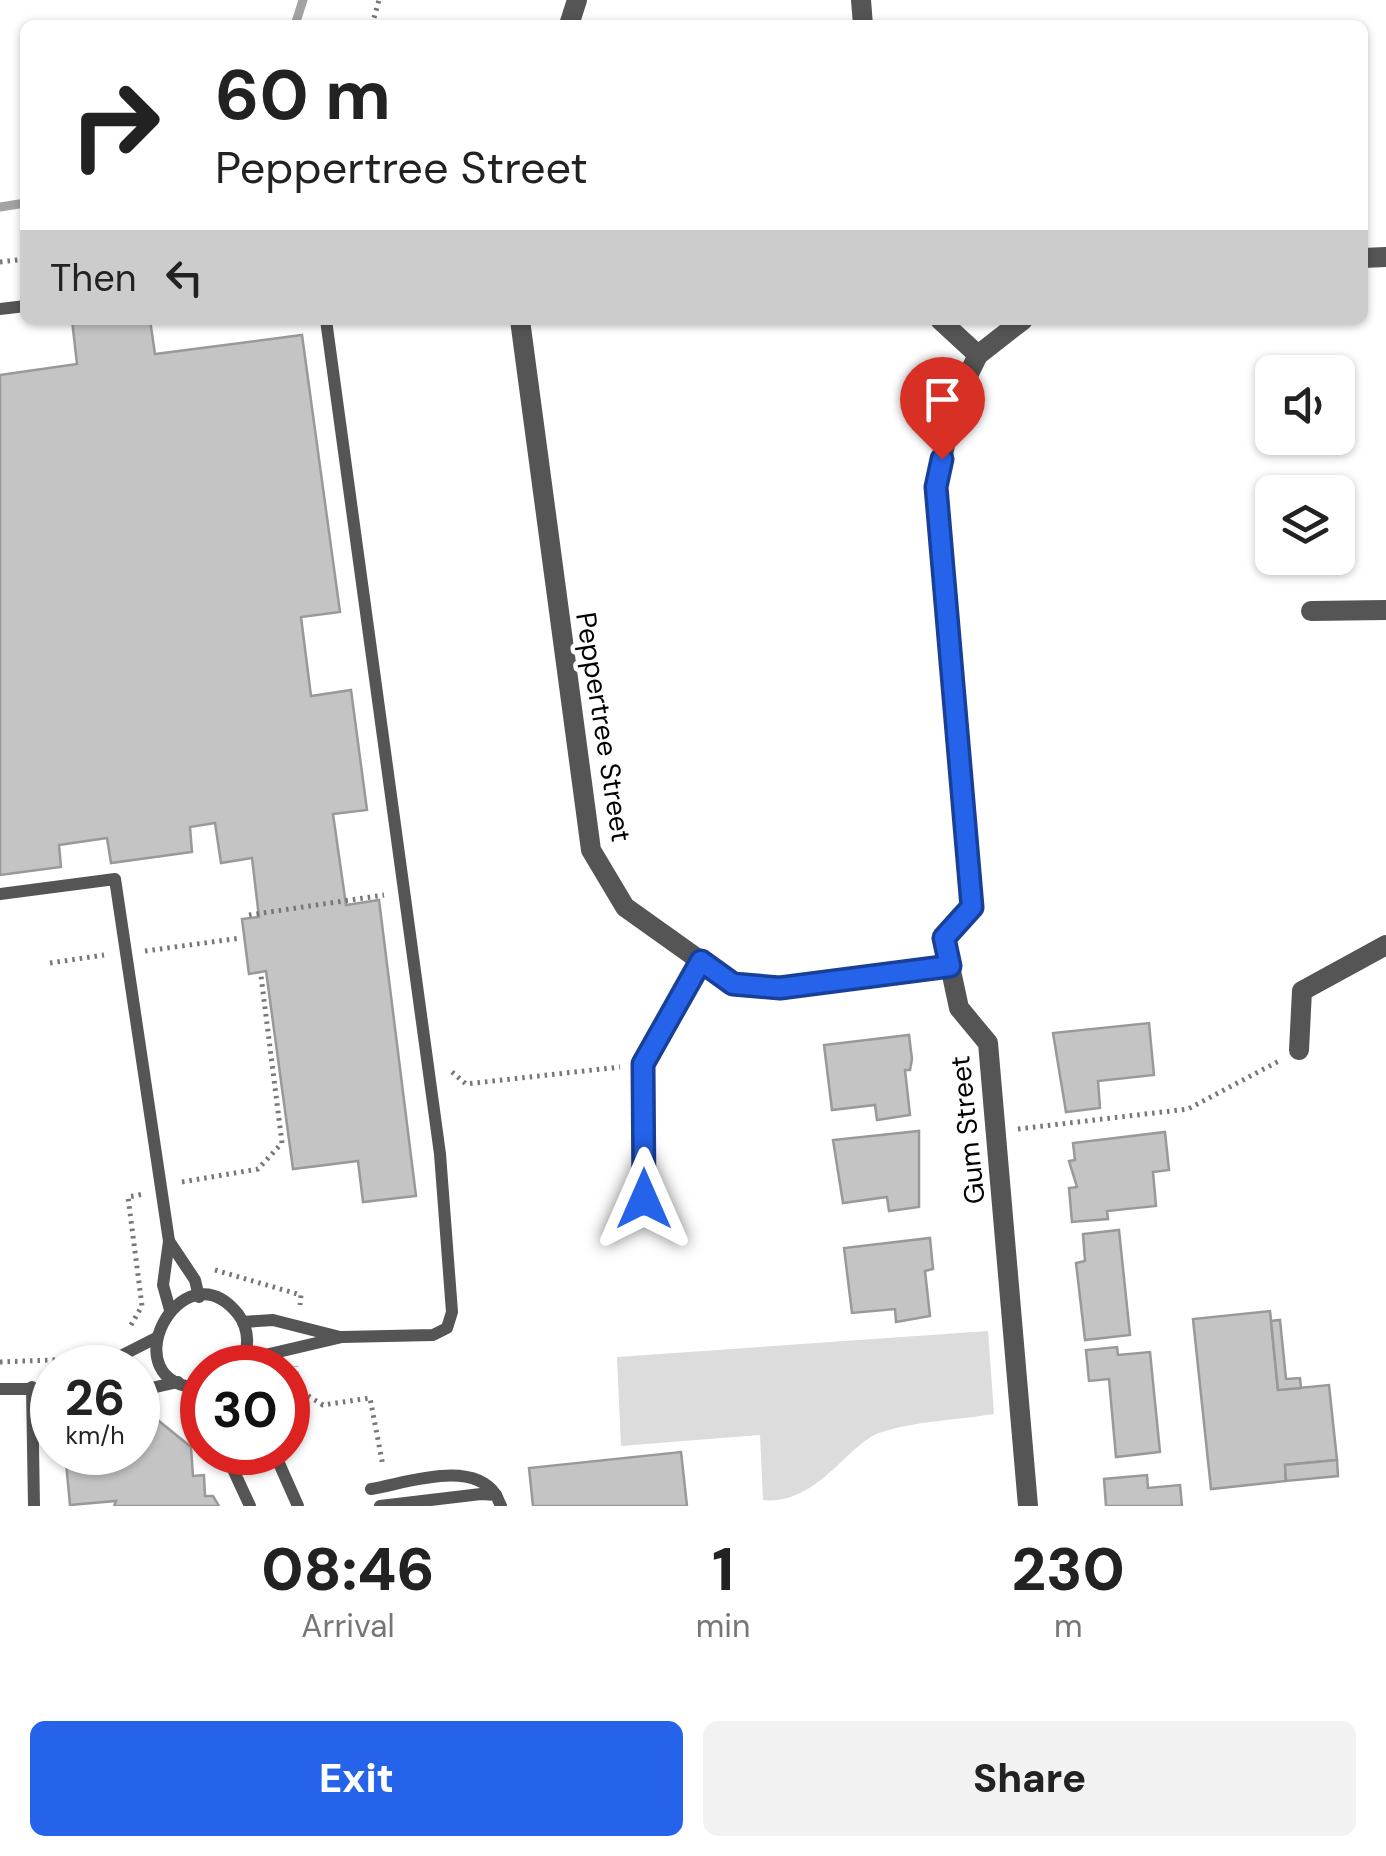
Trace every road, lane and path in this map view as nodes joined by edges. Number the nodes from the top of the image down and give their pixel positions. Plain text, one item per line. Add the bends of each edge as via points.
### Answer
1 (327, 325) edge
2 (521, 325) edge
3 (945, 325) edge
4 (1016, 325) edge
5 (978, 355) junction
6 (1386, 610) edge
7 (1311, 611) dead end
8 (404, 891) junction
9 (0, 894) edge
10 (248, 915) dead end
11 (1386, 945) edge
12 (701, 961) junction
13 (950, 966) junction
14 (1299, 1050) joint
15 (448, 1063) dead end
16 (643, 1064) junction
17 (996, 1131) junction
18 (644, 1199) dead end
19 (169, 1241) junction
20 (208, 1268) dead end
21 (199, 1297) junction
22 (170, 1310) junction
23 (243, 1322) junction
24 (298, 1326) junction
25 (342, 1337) junction
26 (156, 1338) junction
27 (142, 1345) edge
28 (248, 1345) edge
29 (310, 1346) edge
30 (178, 1382) joint
31 (160, 1386) edge
32 (30, 1387) edge
33 (0, 1389) edge
34 (310, 1397) edge
35 (33, 1475) edge
36 (235, 1475) edge
37 (284, 1475) edge
38 (390, 1486) junction
39 (371, 1489) dead end
40 (498, 1500) edge
41 (34, 1506) edge
42 (250, 1506) edge
43 (298, 1506) edge
44 (380, 1506) edge
45 (1028, 1506) edge

1 - 8 lane
2 - 12 street, Peppertree Street via 591,850 625,907
3 - 5 street
4 - 5 street, Gum Street
5 - 13 street, Gum Street via 954,404 936,487 972,907 944,938
6 - 7 street
8 - 10 path
8 - 25 lane via 440,1154 452,1312 446,1328 433,1335
9 - 19 lane via 114,880
11 - 14 street via 1302,991
12 - 13 street, Peppertree Street via 733,984 780,988
12 - 16 street
13 - 17 street, Gum Street via 958,1008 988,1043
14 - 17 path via 1188,1109
15 - 16 path via 466,1084
16 - 18 street
17 - 45 street, Gum Street
19 - 21 lane
19 - 22 lane via 163,1285
20 - 24 path via 301,1296
21 - 22 lane
21 - 23 lane via 226,1304
22 - 26 lane
23 - 24 lane
23 - 28 lane
24 - 25 lane
25 - 29 lane
26 - 27 lane
26 - 30 lane via 161,1363
30 - 31 lane
32 - 33 lane
34 - 38 path via 323,1405 370,1398
35 - 41 lane
36 - 42 lane
37 - 43 lane
38 - 39 lane
38 - 40 lane via 468,1476 484,1481
40 - 44 lane

